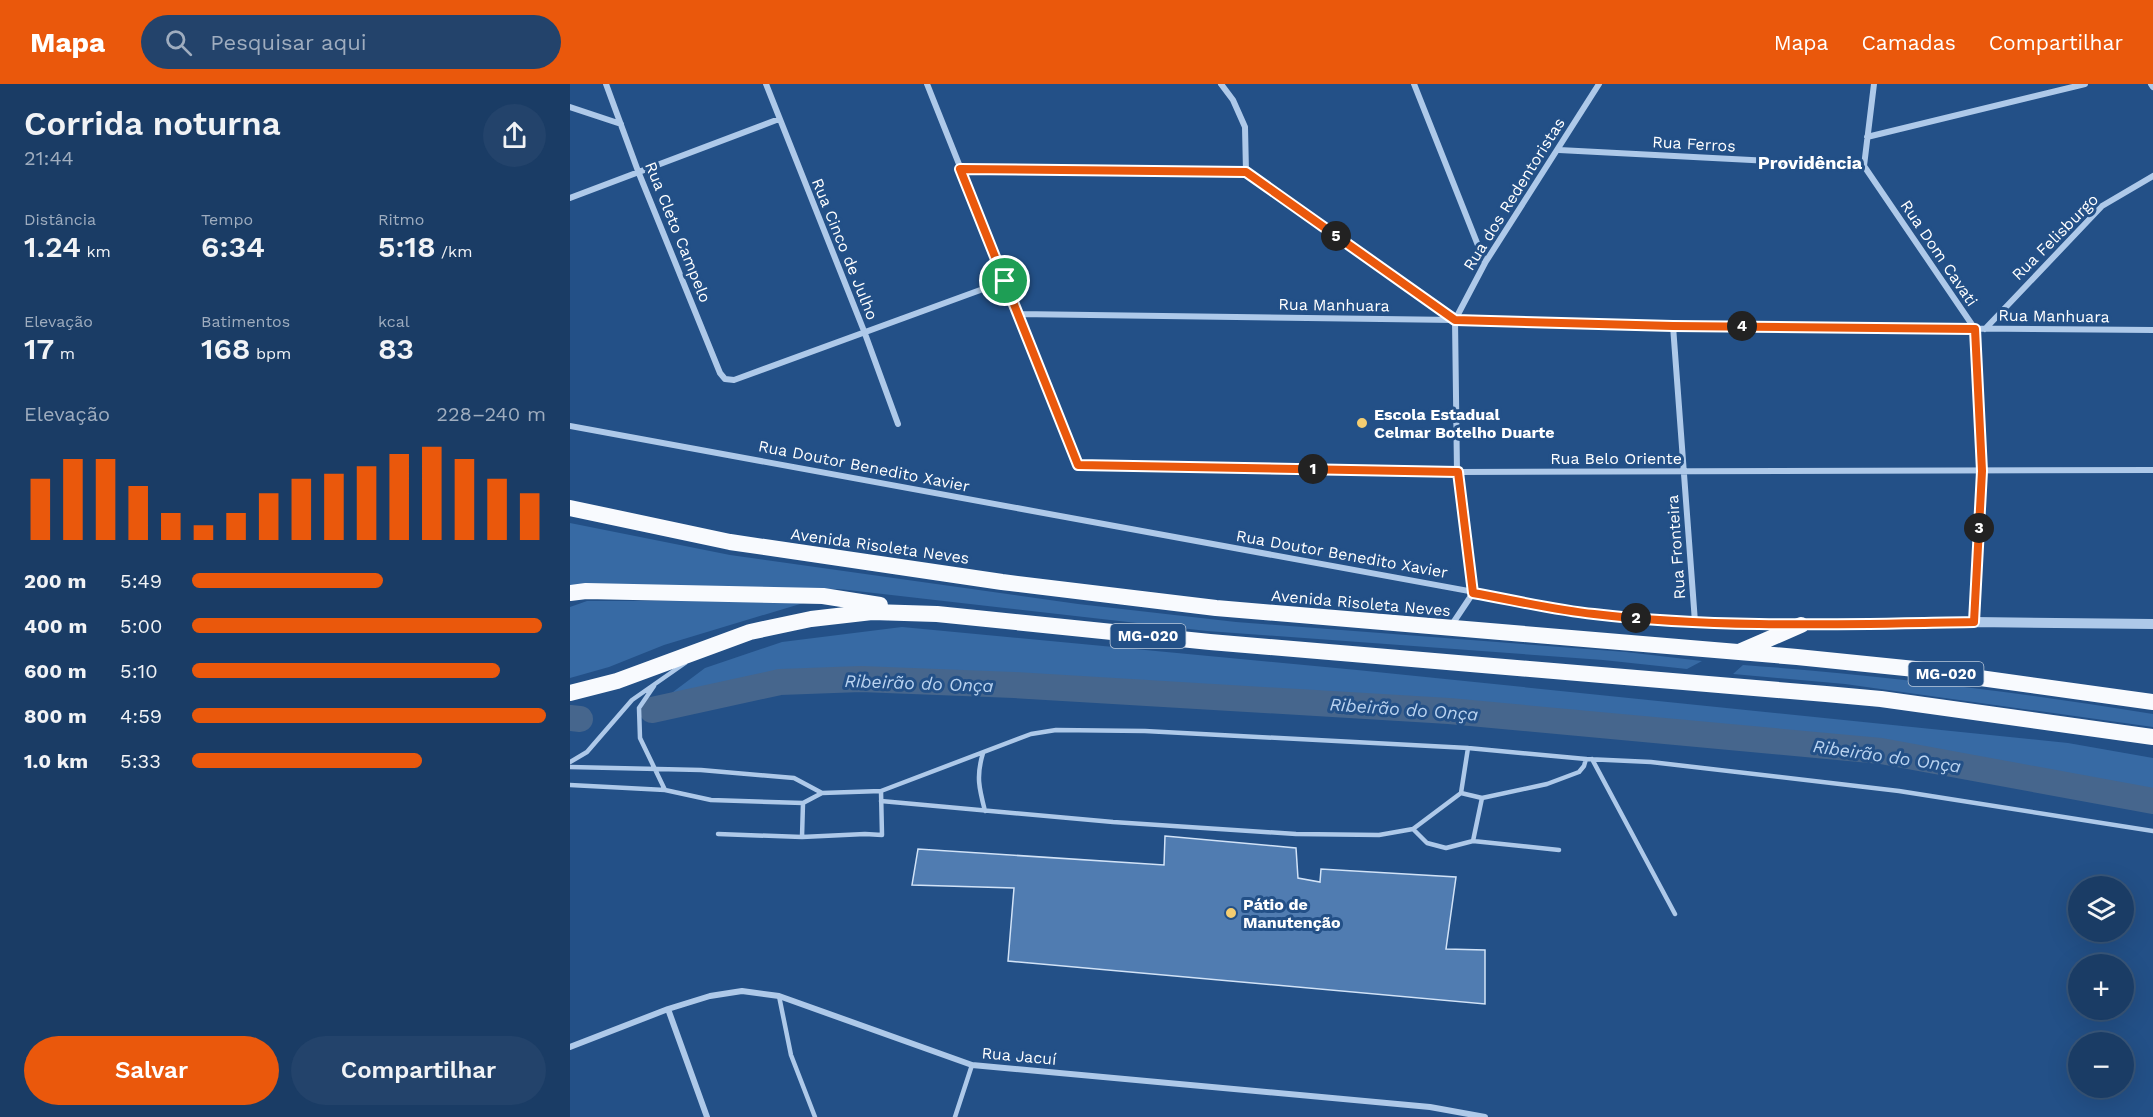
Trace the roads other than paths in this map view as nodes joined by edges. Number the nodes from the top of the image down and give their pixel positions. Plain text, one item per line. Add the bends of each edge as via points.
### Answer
1 (606, 84) edge
2 (766, 84) edge
3 (927, 84) edge
4 (1221, 84) edge
5 (1414, 84) edge
6 (1599, 84) edge
7 (1874, 84) edge
8 (2085, 84) edge
9 (570, 106) edge
10 (779, 119) junction
11 (621, 123) junction
12 (1867, 137) junction
13 (1559, 150) junction
14 (1864, 166) junction
15 (960, 169) junction
16 (638, 171) junction
17 (1246, 172) junction
18 (2153, 176) edge
19 (570, 198) edge
20 (1485, 263) junction
21 (1005, 281) junction
22 (1018, 314) junction
23 (1455, 320) junction
24 (1673, 326) junction
25 (1985, 328) junction
26 (1975, 329) junction
27 (2153, 330) edge
28 (864, 332) junction
29 (898, 424) dead end
30 (570, 426) edge
31 (1685, 471) junction
32 (1982, 471) junction
33 (2153, 471) edge
34 (1458, 472) junction
35 (570, 508) edge
36 (570, 593) edge
37 (1473, 593) junction
38 (937, 614) junction
39 (1695, 622) junction
40 (1974, 622) junction
41 (2153, 624) edge
42 (1801, 625) junction
43 (1449, 628) junction
44 (750, 632) junction
45 (1737, 652) junction
46 (657, 681) junction
47 (570, 693) edge
48 (2153, 702) edge
49 (2153, 737) edge
50 (1468, 748) junction
51 (983, 753) junction
52 (1586, 759) junction
53 (1592, 759) junction
54 (570, 762) edge
55 (570, 767) edge
56 (654, 770) junction
57 (570, 786) edge
58 (665, 790) junction
59 (881, 791) junction
60 (822, 793) junction
61 (1461, 793) junction
62 (1482, 798) junction
63 (881, 801) junction
64 (803, 803) junction
65 (985, 812) junction
66 (1413, 829) junction
67 (2153, 831) edge
68 (718, 834) dead end
69 (802, 837) junction
70 (1473, 841) junction
71 (1558, 850) dead end
72 (1676, 914) dead end
73 (779, 996) junction
74 (668, 1009) junction
75 (570, 1047) edge
76 (972, 1065) junction
77 (707, 1117) edge
78 (815, 1117) edge
79 (955, 1117) edge
80 (1485, 1117) edge

1 - 11 street, Rua Cleto Campelo
2 - 10 street, Rua Cinco de Julho
3 - 15 street
4 - 17 street via 1245,127
5 - 20 street
6 - 13 street, Rua dos Redentoristas
7 - 12 street
8 - 12 street
9 - 11 street
10 - 16 street
10 - 28 street, Rua Cinco de Julho
11 - 16 street, Rua Cleto Campelo
12 - 14 street
13 - 14 street, Rua Ferros
13 - 20 street, Rua dos Redentoristas
14 - 26 street, Rua Dom Cavati
15 - 17 street
15 - 21 street
16 - 19 street
16 - 28 street, Rua Cleto Campelo via 725,379 734,380
17 - 23 street
18 - 25 street, Rua Felisburgo via 2102,206
20 - 23 street, Rua dos Redentoristas
21 - 22 street
21 - 28 street
22 - 23 street, Rua Manhuara
22 - 34 street, Rua Belo Oriente via 1078,465
23 - 24 street, Rua Manhuara
23 - 34 street
24 - 26 street, Rua Manhuara
24 - 31 street, Rua Fronteira
25 - 26 street, Rua Manhuara
25 - 27 street, Rua Manhuara
26 - 32 street, Rua Dom Cavati
28 - 29 street, Rua Cinco de Julho
30 - 37 street, Rua Doutor Benedito Xavier
31 - 32 street, Rua Belo Oriente
31 - 34 street, Rua Belo Oriente
31 - 39 street, Rua Fronteira
32 - 33 street, Rua Belo Oriente
32 - 40 street, Rua Dom Cavati
34 - 37 street
35 - 43 highway, Avenida Risoleta Neves / MG-020 via 729,542 1002,582 1216,608
36 - 38 highway via 823,596
37 - 39 street, Rua Doutor Benedito Xavier via 1594,614
37 - 43 street
38 - 44 highway, MG-020 via 872,612
38 - 49 highway, MG-020 via 1210,642 1881,699
39 - 42 street, Rua Doutor Benedito Xavier
40 - 41 street, Rua Doutor Benedito Xavier
40 - 42 street, Rua Doutor Benedito Xavier
42 - 45 highway
43 - 45 highway, Avenida Risoleta Neves / MG-020
44 - 46 lane via 700,654
44 - 47 highway, MG-020 via 617,681
45 - 48 highway, Avenida Risoleta Neves / MG-020 via 1915,669
46 - 54 lane via 633,700 587,752
46 - 56 lane via 639,708 640,738
50 - 51 lane via 1056,730 1031,734
50 - 52 lane
50 - 61 lane
51 - 59 lane
51 - 65 lane via 978,770
52 - 53 lane
52 - 62 lane via 1579,772 1547,784
53 - 67 lane via 1651,762 1899,791
53 - 72 lane
55 - 56 lane
56 - 58 lane
56 - 60 lane via 794,778
57 - 58 lane
58 - 64 lane via 711,800
59 - 60 lane
59 - 63 lane
60 - 64 lane
61 - 62 lane
61 - 66 lane
62 - 70 lane
63 - 65 lane
63 - 69 lane via 882,835
64 - 69 lane
65 - 66 lane via 1296,834 1378,835
66 - 70 lane via 1427,843 1446,848
68 - 69 lane
70 - 71 lane
73 - 74 street, Rua Jacuí via 742,991
73 - 76 street, Rua Jacuí
73 - 78 lane via 790,1055
74 - 75 street, Rua Jacuí
74 - 77 street
76 - 79 lane
76 - 80 street, Rua Jacuí via 1418,1106

